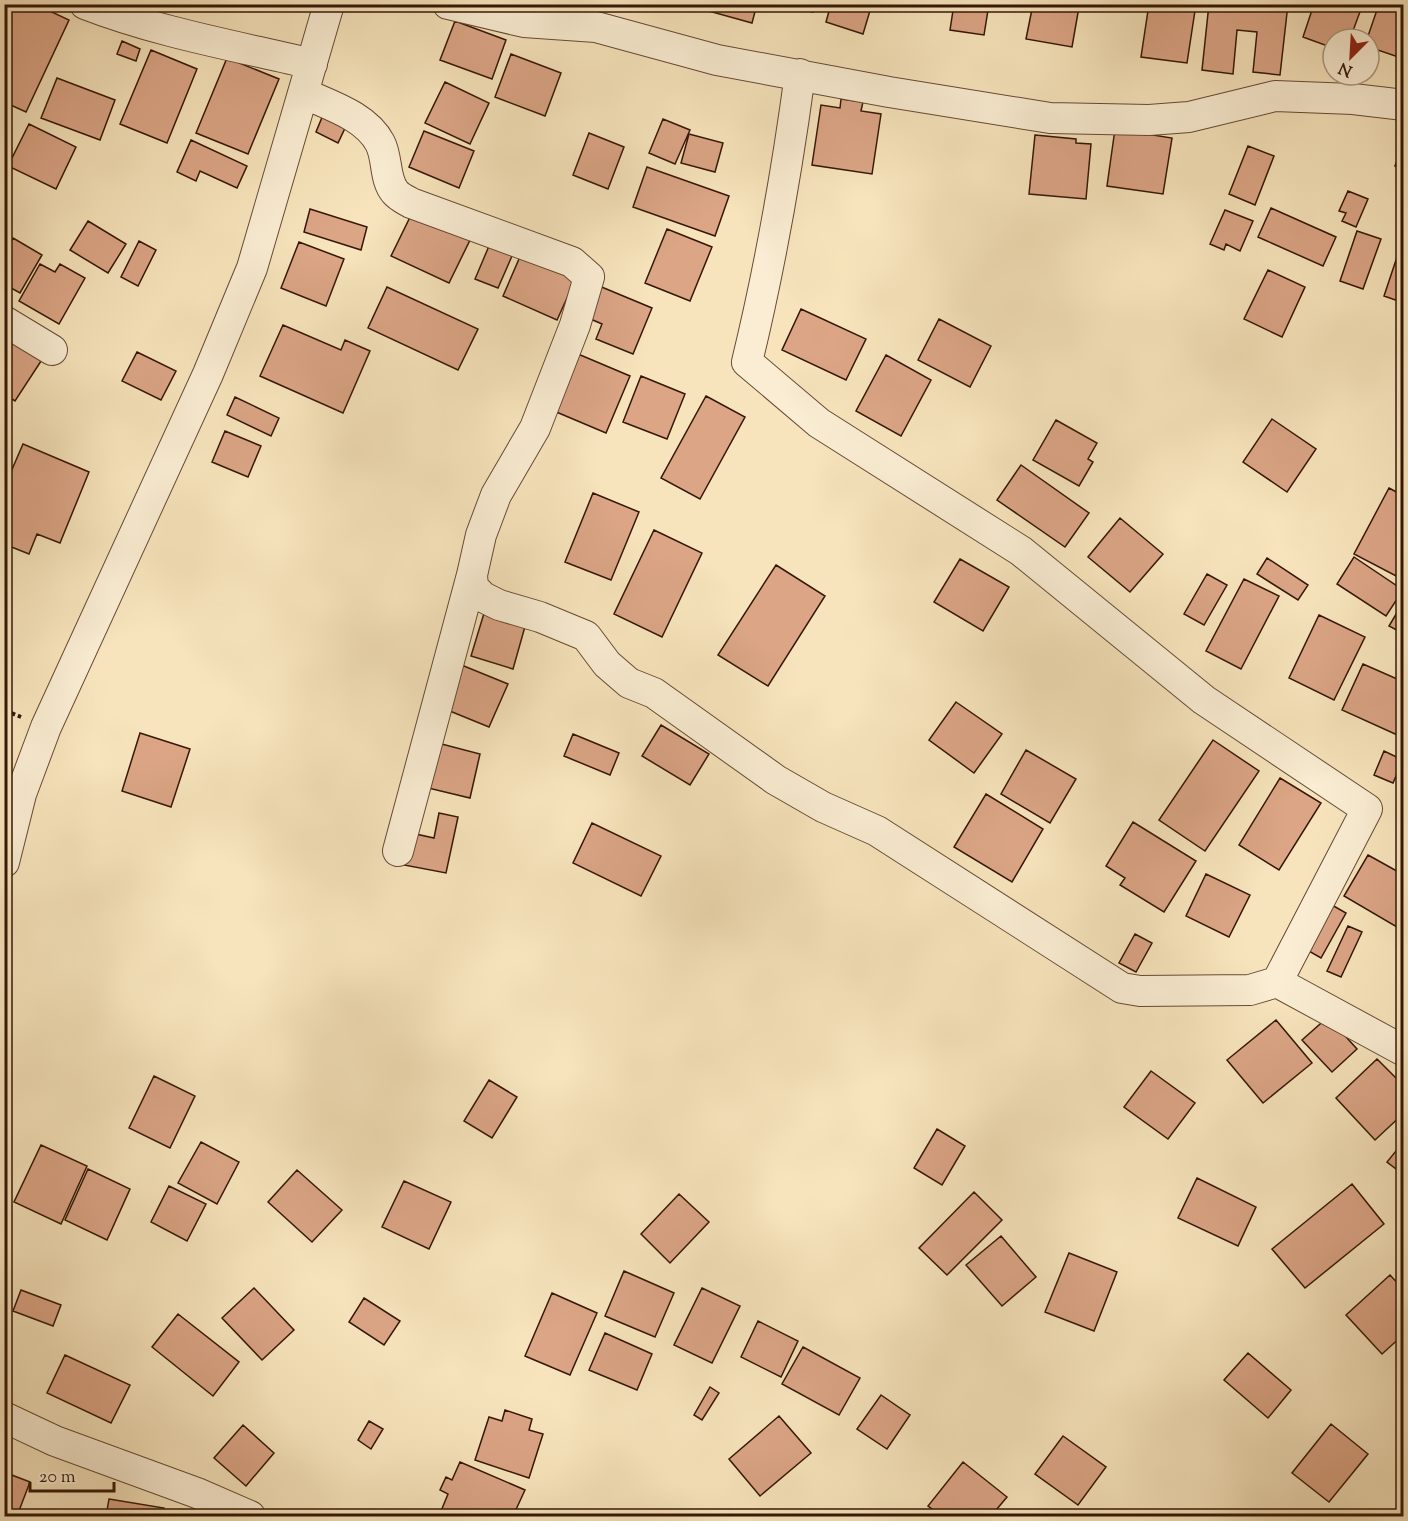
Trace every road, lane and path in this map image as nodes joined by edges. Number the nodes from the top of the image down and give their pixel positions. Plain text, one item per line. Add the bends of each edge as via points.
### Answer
1 (85, 4) edge
2 (329, 4) edge
3 (448, 4) edge
4 (312, 64) junction
5 (800, 74) junction
6 (303, 93) junction
7 (1404, 105) edge
8 (4, 321) edge
9 (52, 350) dead end
10 (472, 575) junction
11 (398, 851) dead end
12 (4, 862) edge
13 (1277, 982) junction
14 (1404, 1052) edge
15 (4, 1417) edge
16 (250, 1516) edge

1 - 4 street via 175,32
2 - 4 street
3 - 5 street via 524,22 596,27 717,60
4 - 6 street
5 - 7 street via 1050,118 1189,117 1275,96
5 - 13 street via 787,167 747,362 819,423 1021,551 1204,700 1367,809
6 - 10 street via 368,128 380,144 395,192 411,203 572,262 590,277 535,428 496,495
6 - 12 street via 252,268 208,374 46,727 21,794
8 - 9 street
10 - 11 street
10 - 13 street via 473,587 483,597 586,636 606,664 629,683 654,693 776,780 877,831 1122,988 1250,990
13 - 14 street
15 - 16 street via 55,1441

